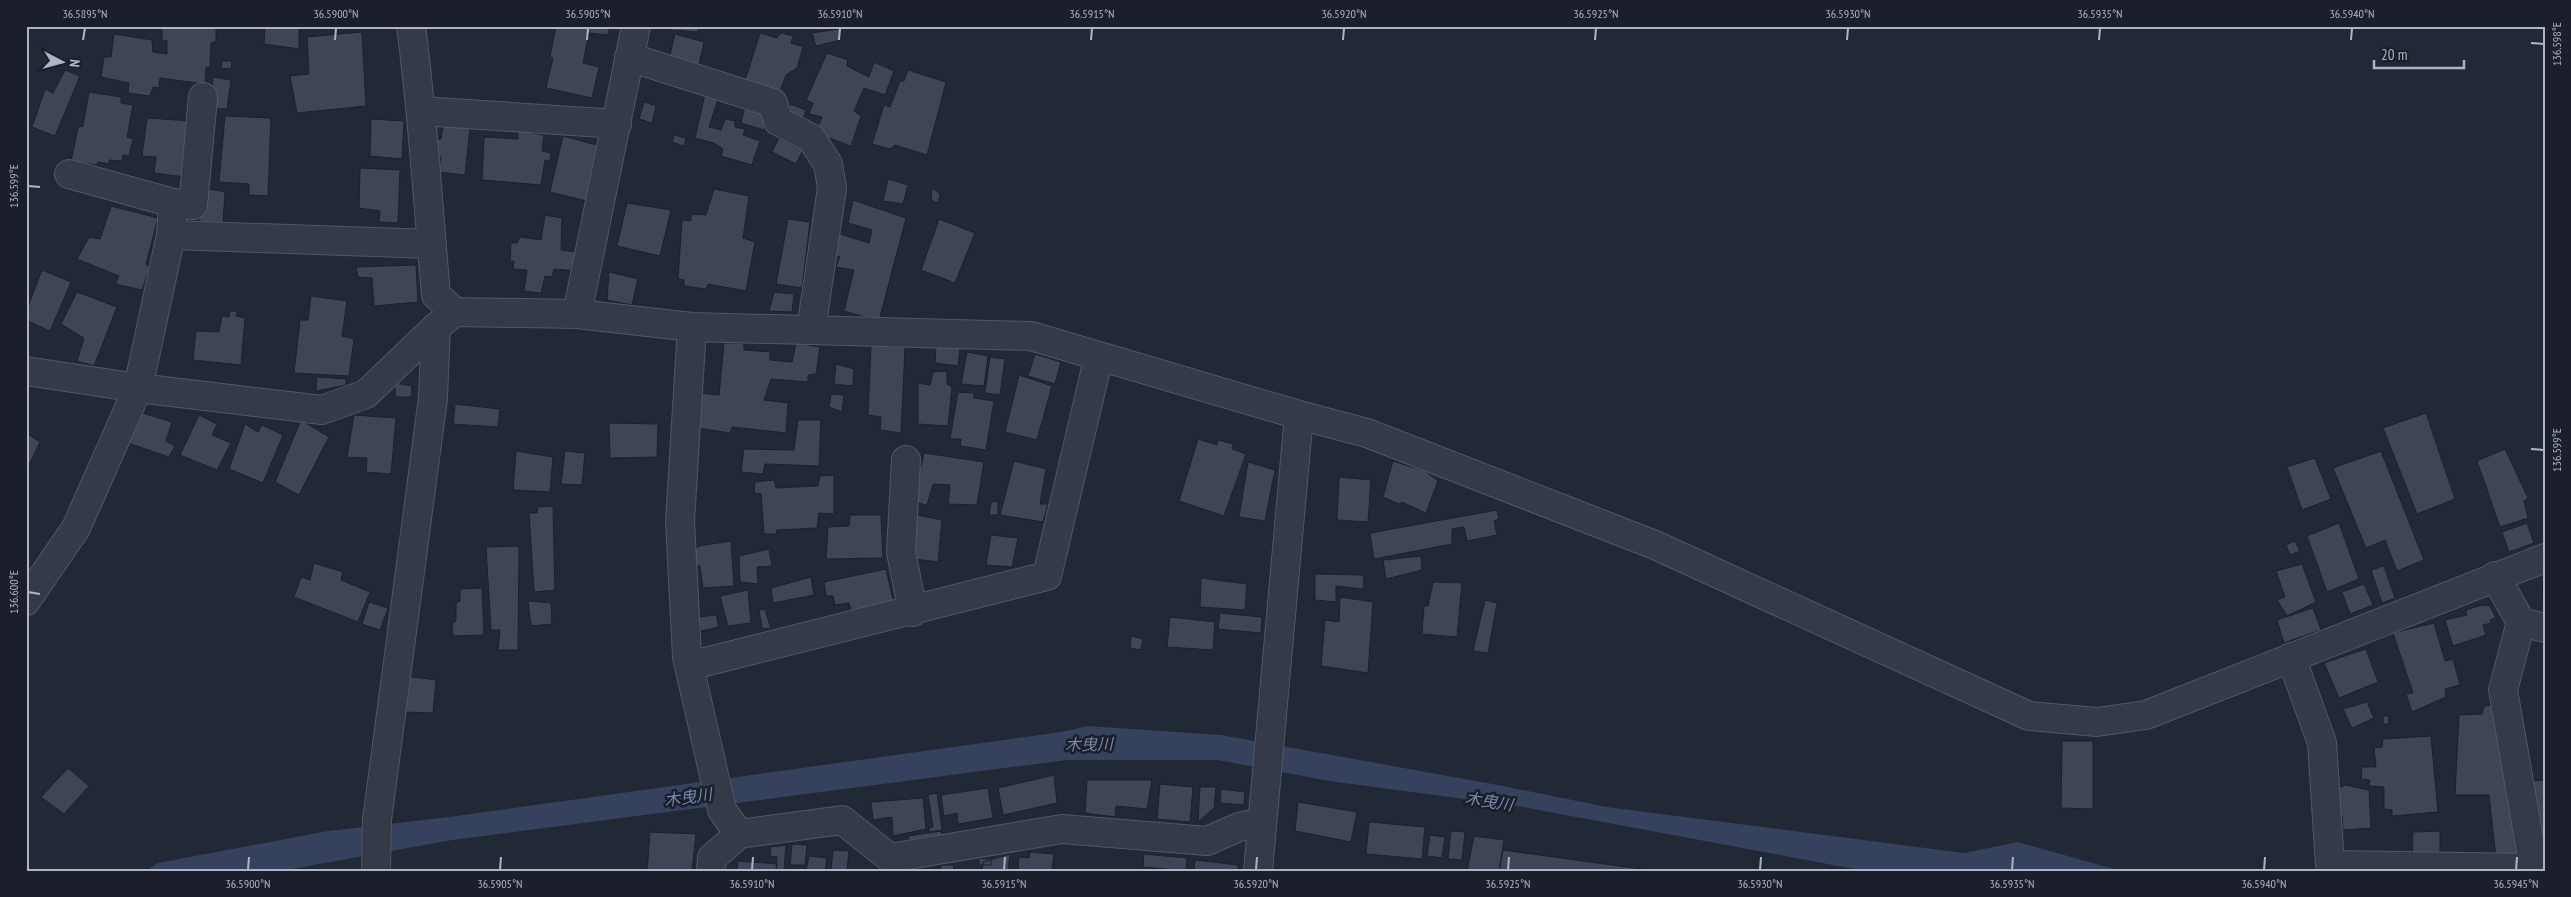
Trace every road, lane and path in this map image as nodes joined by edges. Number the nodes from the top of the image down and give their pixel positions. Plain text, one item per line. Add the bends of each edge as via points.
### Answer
1 (411, 26) edge
2 (636, 26) edge
3 (629, 56) junction
4 (203, 97) dead end
5 (422, 111) junction
6 (617, 124) junction
7 (69, 174) dead end
8 (173, 203) junction
9 (171, 235) junction
10 (432, 244) junction
11 (578, 314) junction
12 (445, 320) junction
13 (692, 327) junction
14 (811, 330) junction
15 (1099, 356) junction
16 (26, 371) edge
17 (138, 388) junction
18 (1298, 415) junction
19 (906, 460) dead end
20 (2545, 558) edge
21 (2495, 576) junction
22 (26, 601) edge
23 (913, 612) junction
24 (2533, 625) edge
25 (2291, 657) junction
26 (689, 666) junction
27 (1262, 822) junction
28 (740, 834) junction
29 (2539, 869) edge
30 (376, 871) edge
31 (711, 871) edge
32 (1258, 871) edge

1 - 5 street
2 - 3 street
3 - 6 street
3 - 14 street via 773,103 778,121 811,138 828,164 832,188
4 - 8 street via 193,205
5 - 6 street
5 - 10 street
6 - 11 street
7 - 8 street
8 - 9 street
9 - 10 street
9 - 17 street
10 - 12 street via 436,295
11 - 12 street
11 - 13 street
12 - 17 street via 366,394 322,410
12 - 30 street via 377,820
13 - 14 street
13 - 26 street via 680,521
14 - 15 street via 1031,336
15 - 18 street
15 - 23 street via 1047,576
16 - 17 street
17 - 22 street via 76,528
18 - 25 street via 1367,433 1655,545 2029,716 2097,722 2146,715
18 - 27 street
19 - 23 street via 901,552
20 - 21 street
21 - 24 street
21 - 25 street
23 - 26 street
24 - 29 street via 2503,690
25 - 29 street via 2322,743 2330,865
26 - 28 street via 722,810
27 - 28 street via 1239,827 1207,841 1062,829 890,858 842,820
27 - 32 street
28 - 31 street via 712,858

